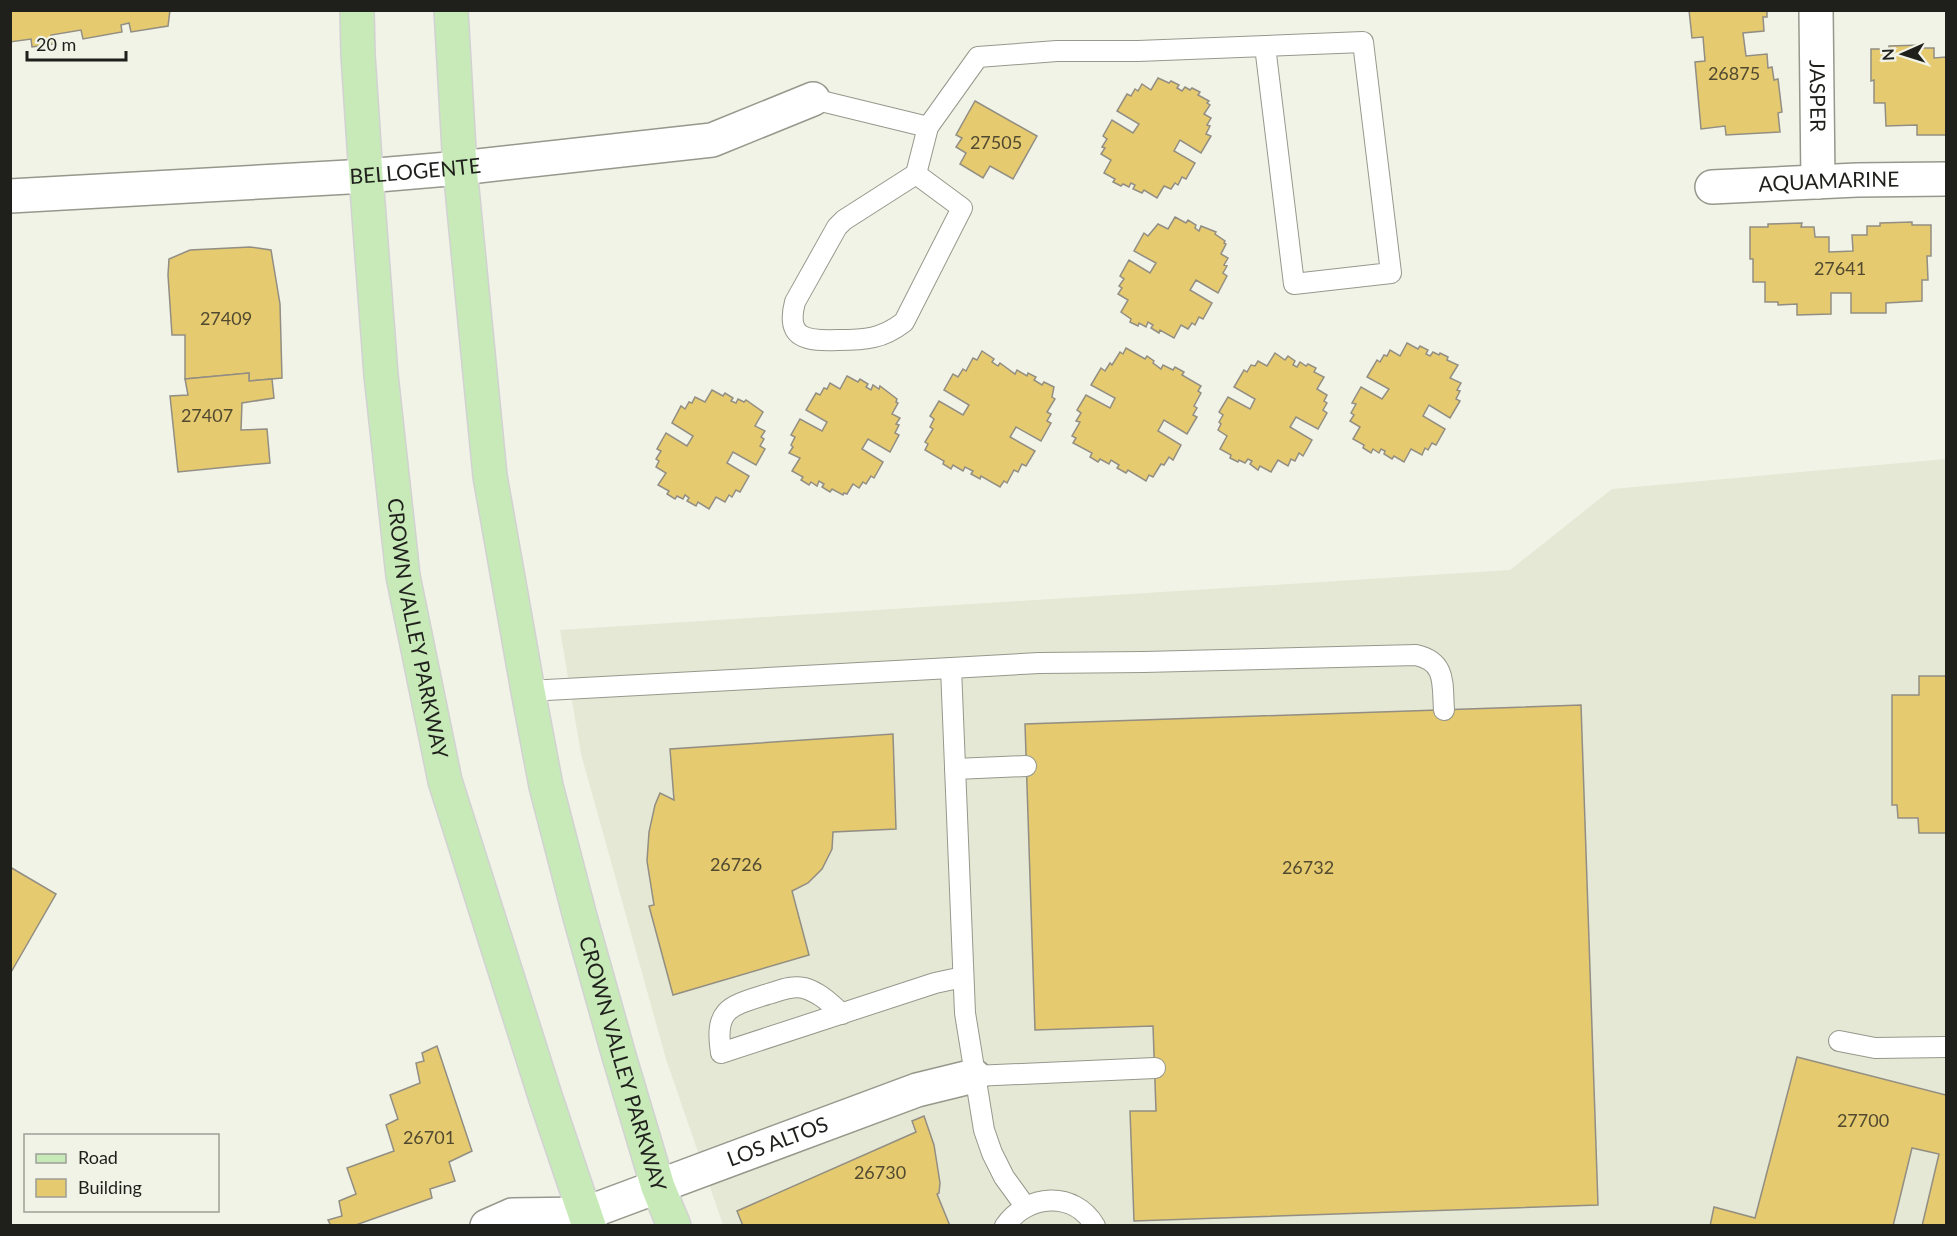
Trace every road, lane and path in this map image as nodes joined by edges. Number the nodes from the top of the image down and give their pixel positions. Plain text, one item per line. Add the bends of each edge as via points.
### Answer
1 (357, 10) edge
2 (451, 10) edge
3 (1816, 10) edge
4 (1265, 46) junction
5 (813, 99) joint
6 (928, 127) junction
7 (460, 168) junction
8 (916, 174) junction
9 (366, 176) junction
10 (1947, 179) edge
11 (1818, 182) junction
12 (1712, 187) dead end
13 (10, 196) edge
14 (951, 668) junction
15 (528, 691) junction
16 (1444, 710) dead end
17 (1026, 766) dead end
18 (955, 769) junction
19 (963, 977) junction
20 (842, 1014) junction
21 (1839, 1041) dead end
22 (1947, 1047) edge
23 (1155, 1068) dead end
24 (974, 1076) junction
25 (658, 1187) junction
26 (1025, 1206) junction
27 (582, 1222) edge
28 (487, 1226) edge
29 (674, 1226) edge
30 (1005, 1226) edge
31 (1095, 1226) edge

1 - 9 main road, CROWN VALLEY PARKWAY
2 - 7 main road, CROWN VALLEY PARKWAY
3 - 11 street, JASPER
4 - 4 lane via 1294,284 1391,273 1363,42
4 - 6 lane via 978,57
5 - 6 lane
5 - 7 street, BELLOGENTE via 712,140
6 - 8 lane
7 - 9 street, BELLOGENTE
7 - 15 main road, CROWN VALLEY PARKWAY via 490,476
8 - 8 lane via 962,208 904,322 892,332 865,339 814,341 800,335 793,327 795,302 837,227
9 - 13 street, BELLOGENTE
9 - 27 main road, CROWN VALLEY PARKWAY via 381,375 403,576 445,781
10 - 11 street, AQUAMARINE
11 - 12 street, AQUAMARINE
14 - 15 lane
14 - 16 lane via 1416,655 1427,657 1439,670
14 - 18 lane
15 - 25 main road, CROWN VALLEY PARKWAY via 546,786 580,917
17 - 18 lane
18 - 19 lane
19 - 20 lane via 935,982
19 - 24 lane
20 - 20 lane via 824,998 801,987 789,987 736,1004 722,1020 718,1034 721,1053
21 - 22 lane via 1875,1048
23 - 24 lane
24 - 25 street, LOS ALTOS via 917,1090
24 - 26 lane via 992,1153
25 - 27 street, LOS ALTOS
25 - 29 main road, CROWN VALLEY PARKWAY
26 - 30 lane
26 - 31 lane via 1061,1201 1083,1212
27 - 28 street, LOS ALTOS via 512,1215

